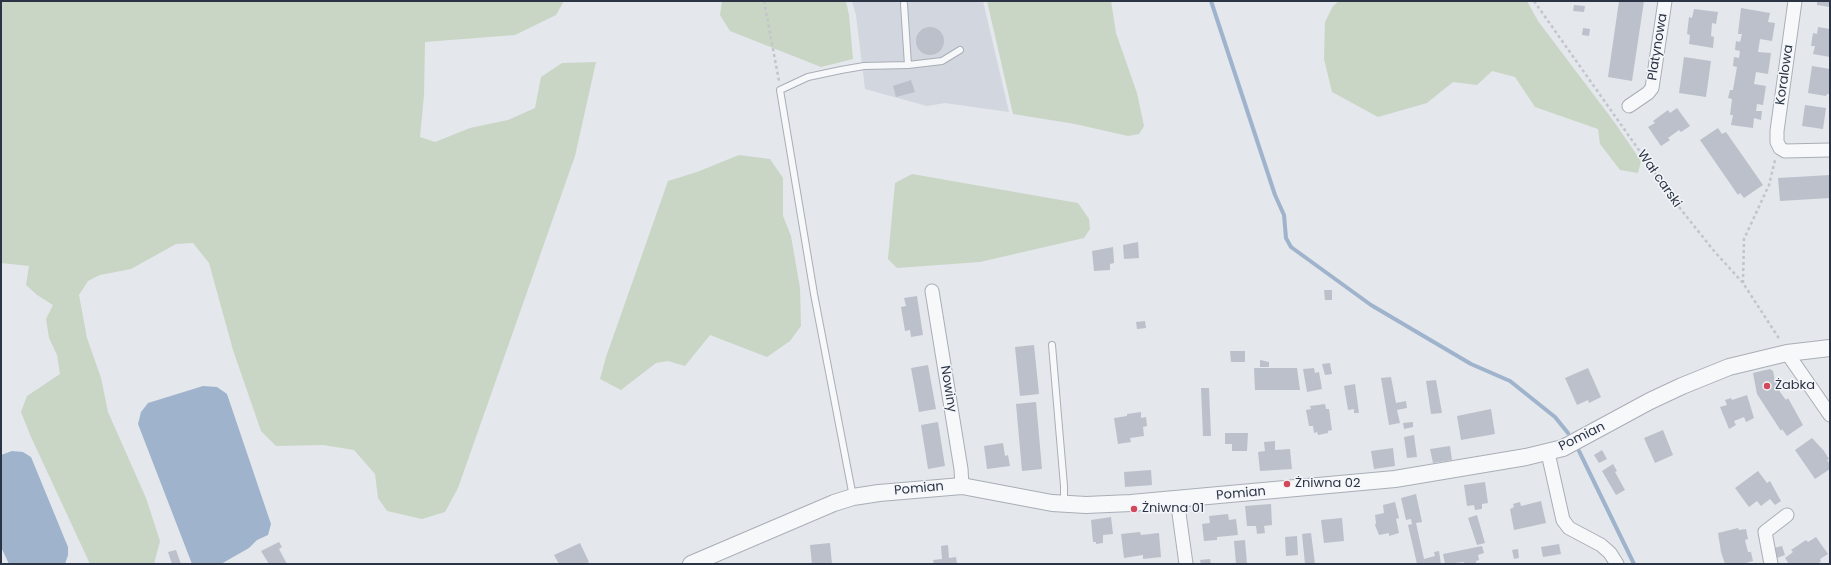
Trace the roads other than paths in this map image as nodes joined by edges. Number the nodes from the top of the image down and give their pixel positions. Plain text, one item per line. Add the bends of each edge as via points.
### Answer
1 (1665, 1) edge
2 (1795, 1) edge
3 (904, 4) dead end
4 (960, 50) dead end
5 (908, 65) junction
6 (1629, 106) dead end
7 (1830, 150) edge
8 (932, 291) dead end
9 (1052, 345) dead end
10 (1830, 348) edge
11 (1787, 353) junction
12 (1830, 415) edge
13 (1548, 453) junction
14 (962, 486) junction
15 (853, 497) junction
16 (1177, 499) junction
17 (1064, 504) junction
18 (1787, 515) dead end
19 (691, 564) edge
20 (1186, 564) edge
21 (1617, 564) edge
22 (1771, 564) edge

1 - 6 street, Platynowa via 1652,88
2 - 7 street, Koralowa via 1777,142 1785,151
3 - 5 lane
4 - 5 lane via 942,61
5 - 15 lane via 864,66 841,70 808,77 780,90 814,294
8 - 14 street, Nowiny
9 - 17 lane
10 - 11 street, Pomian
11 - 12 street
11 - 13 street, Pomian via 1740,363 1706,375 1650,401 1563,448
13 - 16 street, Pomian via 1395,479
13 - 21 street via 1563,520 1569,528 1601,545
14 - 15 street, Pomian via 901,490
14 - 17 street, Pomian via 1029,500
15 - 19 street, Pomian via 816,510
16 - 17 street, Pomian
16 - 20 street
18 - 22 street via 1765,532

